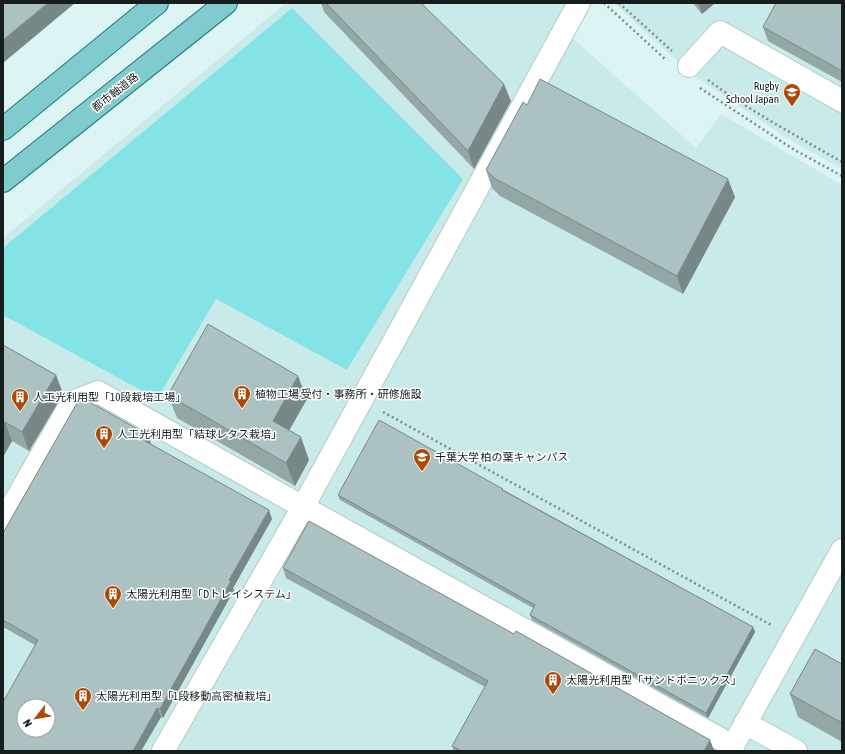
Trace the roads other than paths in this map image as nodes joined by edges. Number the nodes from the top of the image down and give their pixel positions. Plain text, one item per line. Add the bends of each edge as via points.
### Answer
1 (226, 3) edge
2 (579, 3) edge
3 (147, 6) edge
4 (689, 66) road end
5 (842, 101) edge
6 (3, 129) edge
7 (3, 181) edge
8 (303, 507) junction
9 (3, 522) edge
10 (842, 550) edge
11 (745, 723) junction
12 (732, 748) edge
13 (163, 751) edge
14 (796, 751) edge

1 - 7 main road, 都市軸道路
2 - 8 lane
3 - 6 main road
4 - 5 lane via 720,32
8 - 9 lane via 98,392 72,402
8 - 12 lane
8 - 13 lane
10 - 11 lane
11 - 12 lane
11 - 14 lane

